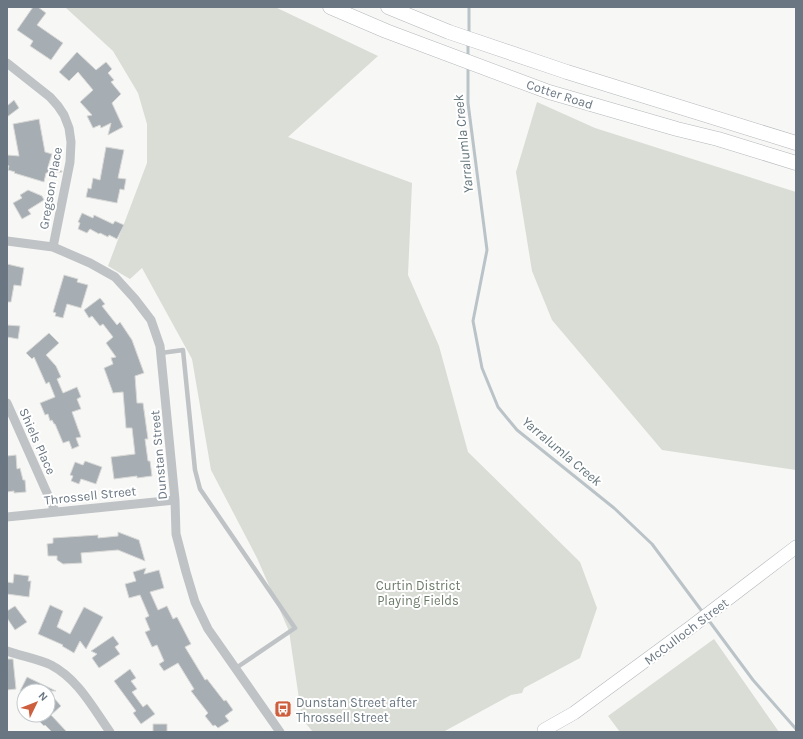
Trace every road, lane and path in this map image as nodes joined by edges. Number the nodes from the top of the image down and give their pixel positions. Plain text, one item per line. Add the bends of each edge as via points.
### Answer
1 (330, 7) edge
2 (388, 7) edge
3 (7, 63) edge
4 (796, 143) edge
5 (796, 163) edge
6 (7, 241) edge
7 (53, 248) junction
8 (161, 353) junction
9 (7, 403) edge
10 (175, 500) junction
11 (55, 511) junction
12 (7, 517) edge
13 (796, 547) edge
14 (7, 651) edge
15 (236, 668) junction
16 (574, 713) junction
17 (541, 731) edge
18 (110, 732) edge
19 (280, 732) edge
20 (558, 732) edge

1 - 5 main road, Cotter Road via 386,31 549,92
2 - 4 main road, Cotter Road via 449,32 567,72
3 - 7 street, Gregson Place via 50,97 64,115 68,128 71,142 70,162
6 - 7 street, Dunstan Street
7 - 8 street, Dunstan Street via 90,263 115,277 151,320
8 - 10 street, Dunstan Street
8 - 15 lane via 183,350 195,470 200,489 295,628
9 - 11 street, Shiels Place
10 - 11 street, Throssell Street
10 - 15 street, Dunstan Street via 176,534 195,602 208,629
11 - 12 street, Throssell Street
13 - 16 main road, McCulloch Street
14 - 18 street via 51,665 68,677 85,694
15 - 19 street, Dunstan Street
16 - 17 main road, McCulloch Street
16 - 20 main road, McCulloch Street

